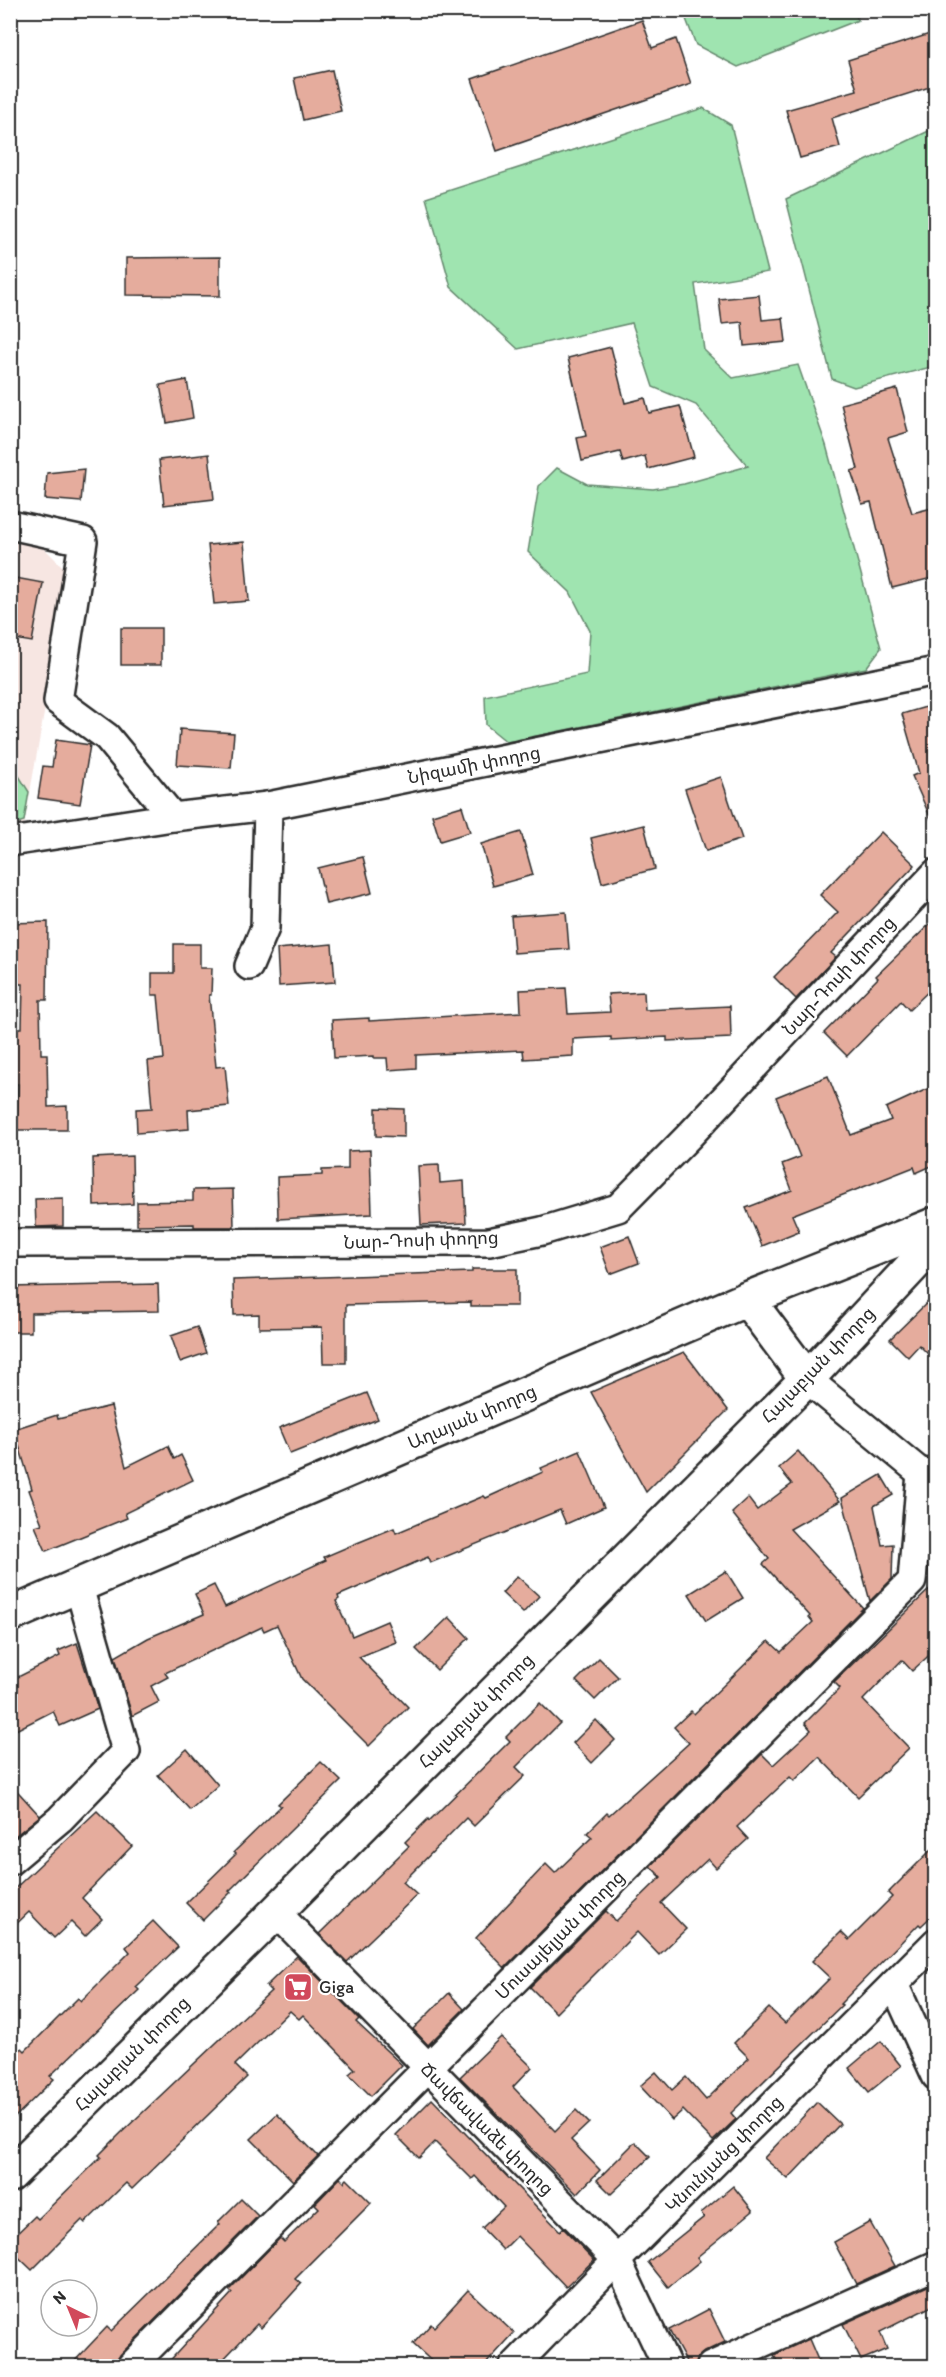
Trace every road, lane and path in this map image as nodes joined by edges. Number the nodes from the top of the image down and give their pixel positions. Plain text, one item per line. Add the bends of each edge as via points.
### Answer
1 (10, 525) edge
2 (936, 671) edge
3 (268, 806) junction
4 (173, 817) junction
5 (10, 842) edge
6 (936, 873) edge
7 (249, 966) dead end
8 (936, 1224) edge
9 (936, 1241) edge
10 (10, 1243) edge
11 (747, 1299) junction
12 (807, 1379) junction
13 (928, 1472) edge
14 (78, 1584) junction
15 (10, 1615) edge
16 (10, 1862) edge
17 (276, 1912) junction
18 (936, 1942) edge
19 (894, 1984) junction
20 (427, 2068) junction
21 (936, 2076) edge
22 (10, 2175) edge
23 (617, 2260) junction
24 (936, 2265) edge
25 (131, 2367) edge
26 (514, 2367) edge
27 (667, 2367) edge
28 (711, 2367) edge

1 - 4 street via 83,541 58,701 107,737
2 - 3 street, Նիզամի փողոց
3 - 4 street, Նիզամի փողոց
3 - 7 street via 265,928
4 - 5 street, Նիզամի փողոց
6 - 10 street, Նար-Դոսի փողոց via 618,1208 489,1242
8 - 11 main road, Աղայան փողոց
9 - 12 main road, Հալաբյան փողոց
11 - 12 main road
11 - 14 main road, Աղայան փողոց
12 - 13 street
12 - 17 main road, Հալաբյան փողոց
13 - 20 street, Մուսայելյան փողոց via 912,1581
14 - 15 main road, Աղայան փողոց
14 - 16 street via 126,1751 60,1819
17 - 20 street, Ճավճավաձե փողոց
17 - 22 main road, Հալաբյան փողոց
18 - 19 street, Կնունյանց փողոց
19 - 21 street
19 - 23 street, Կնունյանց փողոց
20 - 23 street, Ճավճավաձե փողոց
20 - 25 street, Մուսայելյան փողոց
23 - 26 street, Կնունյանց փողոց
23 - 27 street, Ճավճավաձե փողոց
24 - 28 street

